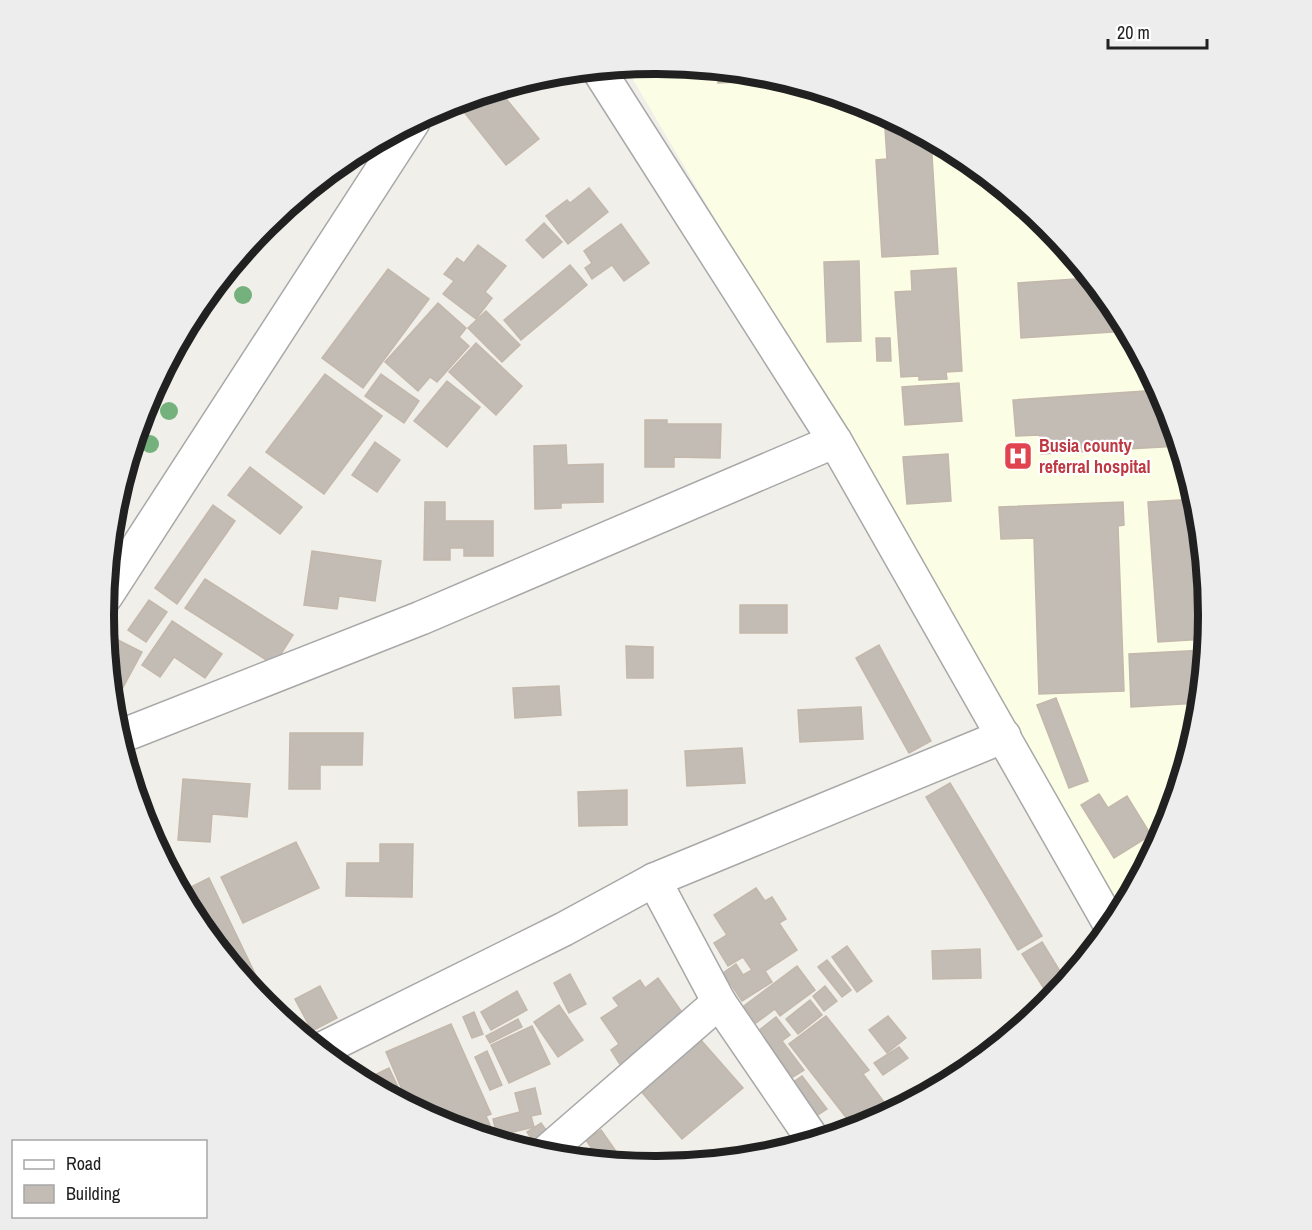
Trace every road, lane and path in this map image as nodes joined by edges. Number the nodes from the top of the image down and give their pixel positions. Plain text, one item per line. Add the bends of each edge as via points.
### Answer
1 (603, 77) edge
2 (404, 136) edge
3 (835, 441) junction
4 (116, 581) edge
5 (128, 733) edge
6 (1004, 736) junction
7 (654, 880) junction
8 (1106, 917) edge
9 (718, 1002) junction
10 (328, 1046) edge
11 (808, 1134) edge
12 (553, 1146) edge

1 - 3 street
2 - 4 street
3 - 5 street via 422,618
3 - 6 street
6 - 7 street
6 - 8 street
7 - 9 street
7 - 10 street
9 - 11 street
9 - 12 street

